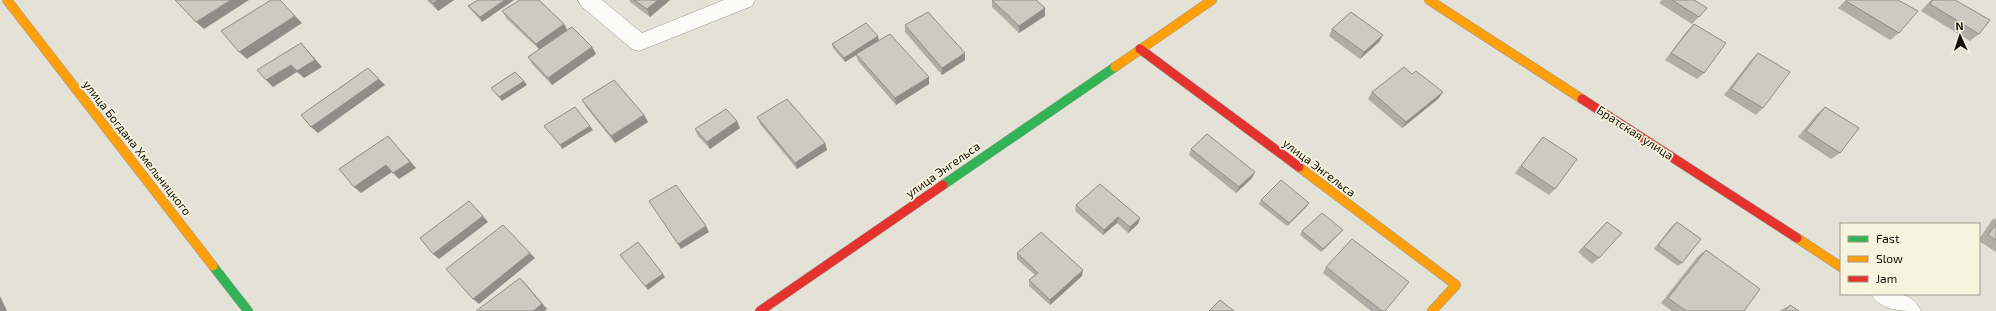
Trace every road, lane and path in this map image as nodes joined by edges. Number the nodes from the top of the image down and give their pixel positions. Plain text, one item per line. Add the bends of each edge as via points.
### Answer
1 (8, 0) edge
2 (588, 0) edge
3 (745, 0) edge
4 (1212, 0) edge
5 (1429, 0) edge
6 (1140, 49) junction
7 (1840, 266) edge
8 (1885, 295) edge
9 (248, 311) edge
10 (760, 311) edge
11 (1432, 311) edge
12 (1909, 311) edge

1 - 9 street, улица Богдана Хмельницкого
2 - 3 street via 639,43
4 - 6 street, улица Энгельса
5 - 7 street, Братская улица
6 - 10 street, улица Энгельса
6 - 11 street, улица Энгельса via 1456,285
8 - 12 street

